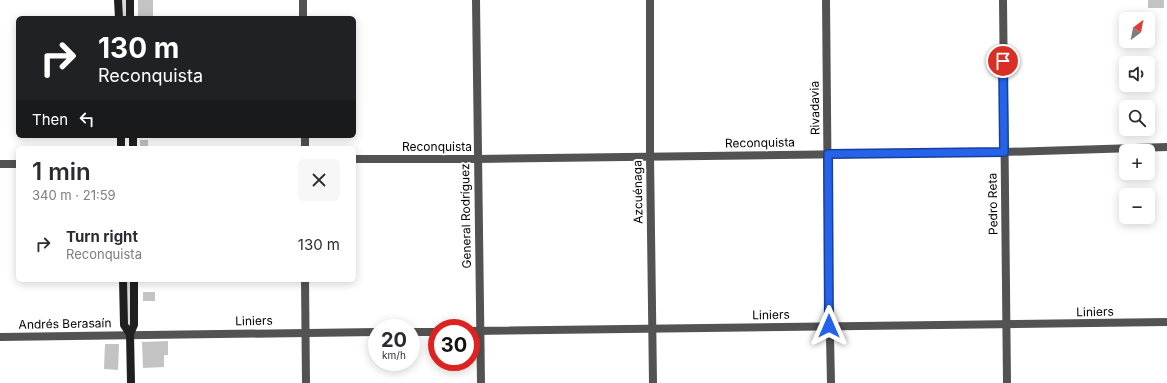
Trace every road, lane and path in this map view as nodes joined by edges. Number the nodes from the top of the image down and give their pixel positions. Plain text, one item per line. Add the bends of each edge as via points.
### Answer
1 (118, 0) edge
2 (130, 0) edge
3 (303, 0) edge
4 (476, 0) edge
5 (650, 0) edge
6 (826, 0) edge
7 (1003, 0) edge
8 (119, 16) edge
9 (130, 16) edge
10 (303, 16) edge
11 (1167, 147) edge
12 (1004, 152) junction
13 (828, 154) junction
14 (650, 156) junction
15 (356, 159) edge
16 (477, 159) junction
17 (0, 164) edge
18 (16, 164) edge
19 (124, 282) edge
20 (134, 282) edge
21 (305, 282) edge
22 (480, 319) edge
23 (1167, 322) edge
24 (1007, 325) junction
25 (829, 326) junction
26 (652, 330) junction
27 (480, 331) joint
28 (368, 332) edge
29 (305, 333) junction
30 (130, 334) junction
31 (0, 336) edge
32 (131, 383) edge
33 (306, 383) edge
34 (481, 383) edge
35 (653, 383) edge
36 (831, 383) edge
37 (1007, 383) edge

1 - 8 main road
2 - 9 main road
3 - 10 street
4 - 16 street, General Rodríguez
5 - 14 street, Azcuénaga
6 - 13 street, Rivadavia
7 - 12 street, Pedro Reta
11 - 12 street, Reconquista
12 - 13 street, Reconquista
12 - 24 street, Pedro Reta
13 - 14 street, Reconquista
13 - 25 street, Rivadavia
14 - 16 street, Reconquista
14 - 26 street, Azcuénaga
15 - 16 street, Reconquista
16 - 22 street, General Rodríguez
17 - 18 street
19 - 30 main road via 124,325
20 - 30 main road via 134,325
21 - 29 street
23 - 24 street, Liniers
24 - 25 street, Liniers
24 - 37 street, Pedro Reta
25 - 26 street, Liniers
25 - 36 street, Rivadavia
26 - 27 street, Liniers
26 - 35 street, Azcuénaga
27 - 34 street, General Rodríguez
28 - 29 street, Liniers
29 - 30 street, Liniers
29 - 33 street
30 - 31 street, Andrés Berasaín
30 - 32 main road

